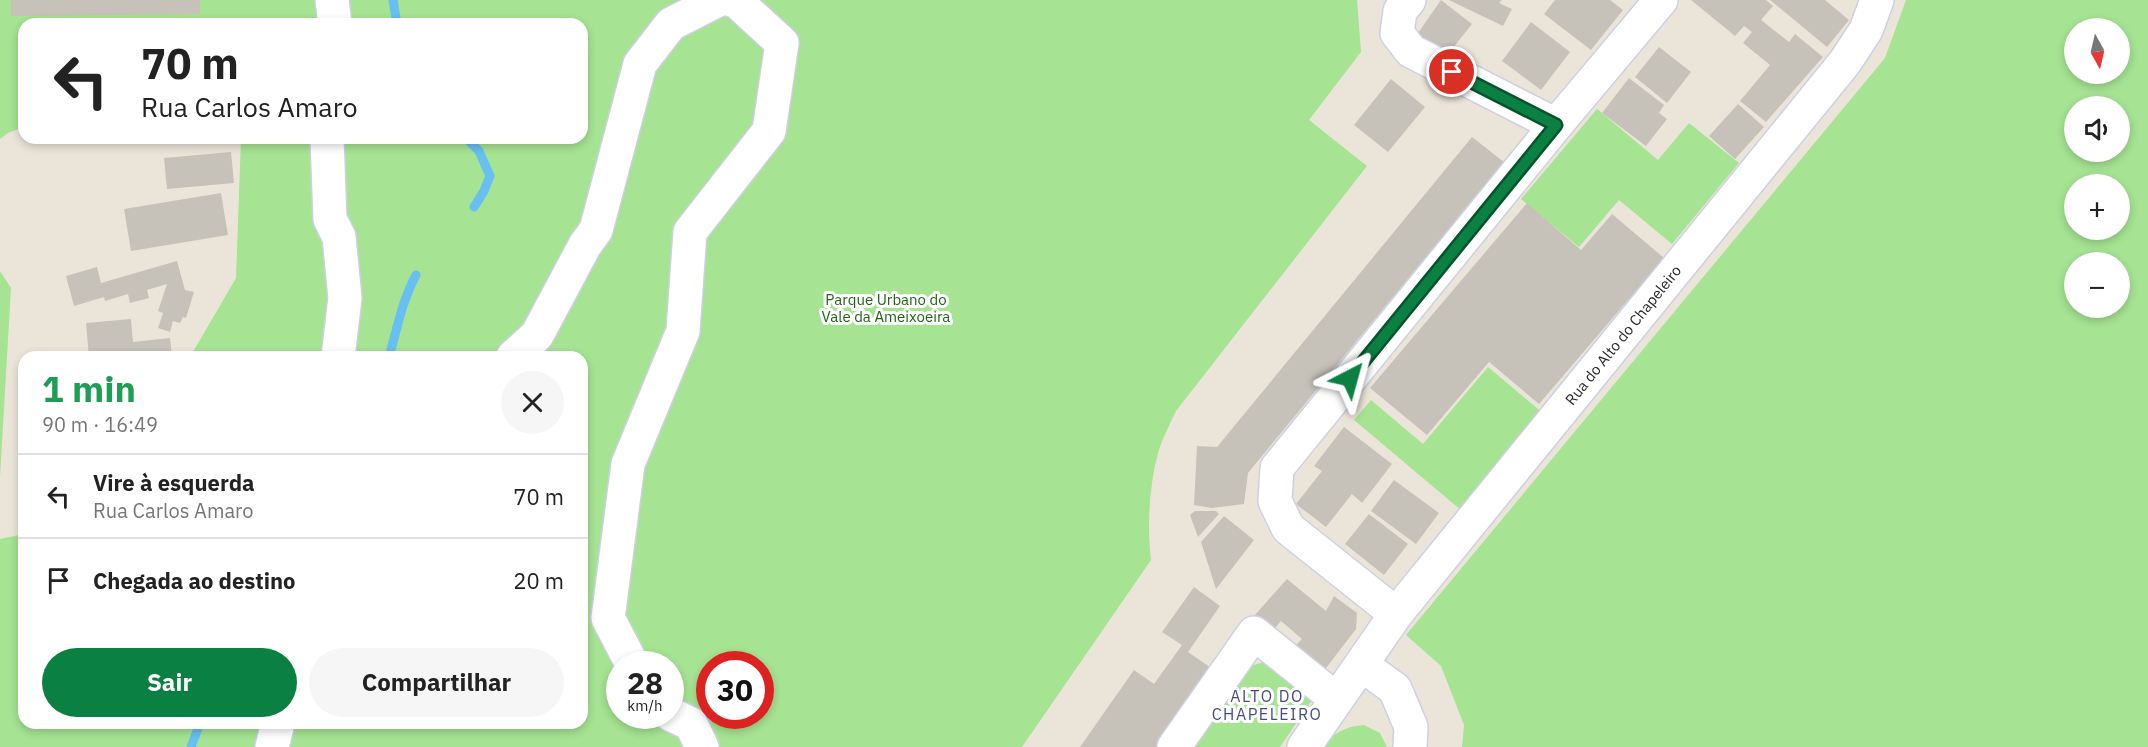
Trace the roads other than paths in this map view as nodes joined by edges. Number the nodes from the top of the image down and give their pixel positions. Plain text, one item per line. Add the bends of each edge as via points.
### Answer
1 (332, 0) edge
2 (718, 0) edge
3 (731, 0) edge
4 (1409, 0) edge
5 (1661, 0) edge
6 (1877, 0) edge
7 (334, 18) edge
8 (1556, 125) junction
9 (327, 144) edge
10 (339, 351) edge
11 (519, 351) edge
12 (1396, 614) junction
13 (625, 651) edge
14 (1362, 665) junction
15 (1336, 699) junction
16 (684, 721) edge
17 (276, 729) edge
18 (272, 747) edge
19 (702, 747) edge
20 (1174, 747) edge
21 (1304, 747) edge
22 (1410, 747) edge

1 - 7 street
2 - 11 street via 671,24 640,64 596,230 537,334
3 - 13 street via 782,43 769,131 690,232 683,331 628,464 608,618
4 - 8 street via 1400,11 1397,33 1411,51
5 - 8 street
6 - 12 street, Rua do Alto do Chapeleiro via 1866,30 1845,62
8 - 12 street via 1277,468 1275,501 1288,528
9 - 10 street via 330,219 339,237 345,298
12 - 14 street, Rua do Alto do Chapeleiro
14 - 15 street, Rua do Alto do Chapeleiro
14 - 22 street via 1395,689 1411,727
15 - 20 street via 1254,633
15 - 21 street, Rua do Alto do Chapeleiro
16 - 19 street via 691,724
17 - 18 street

